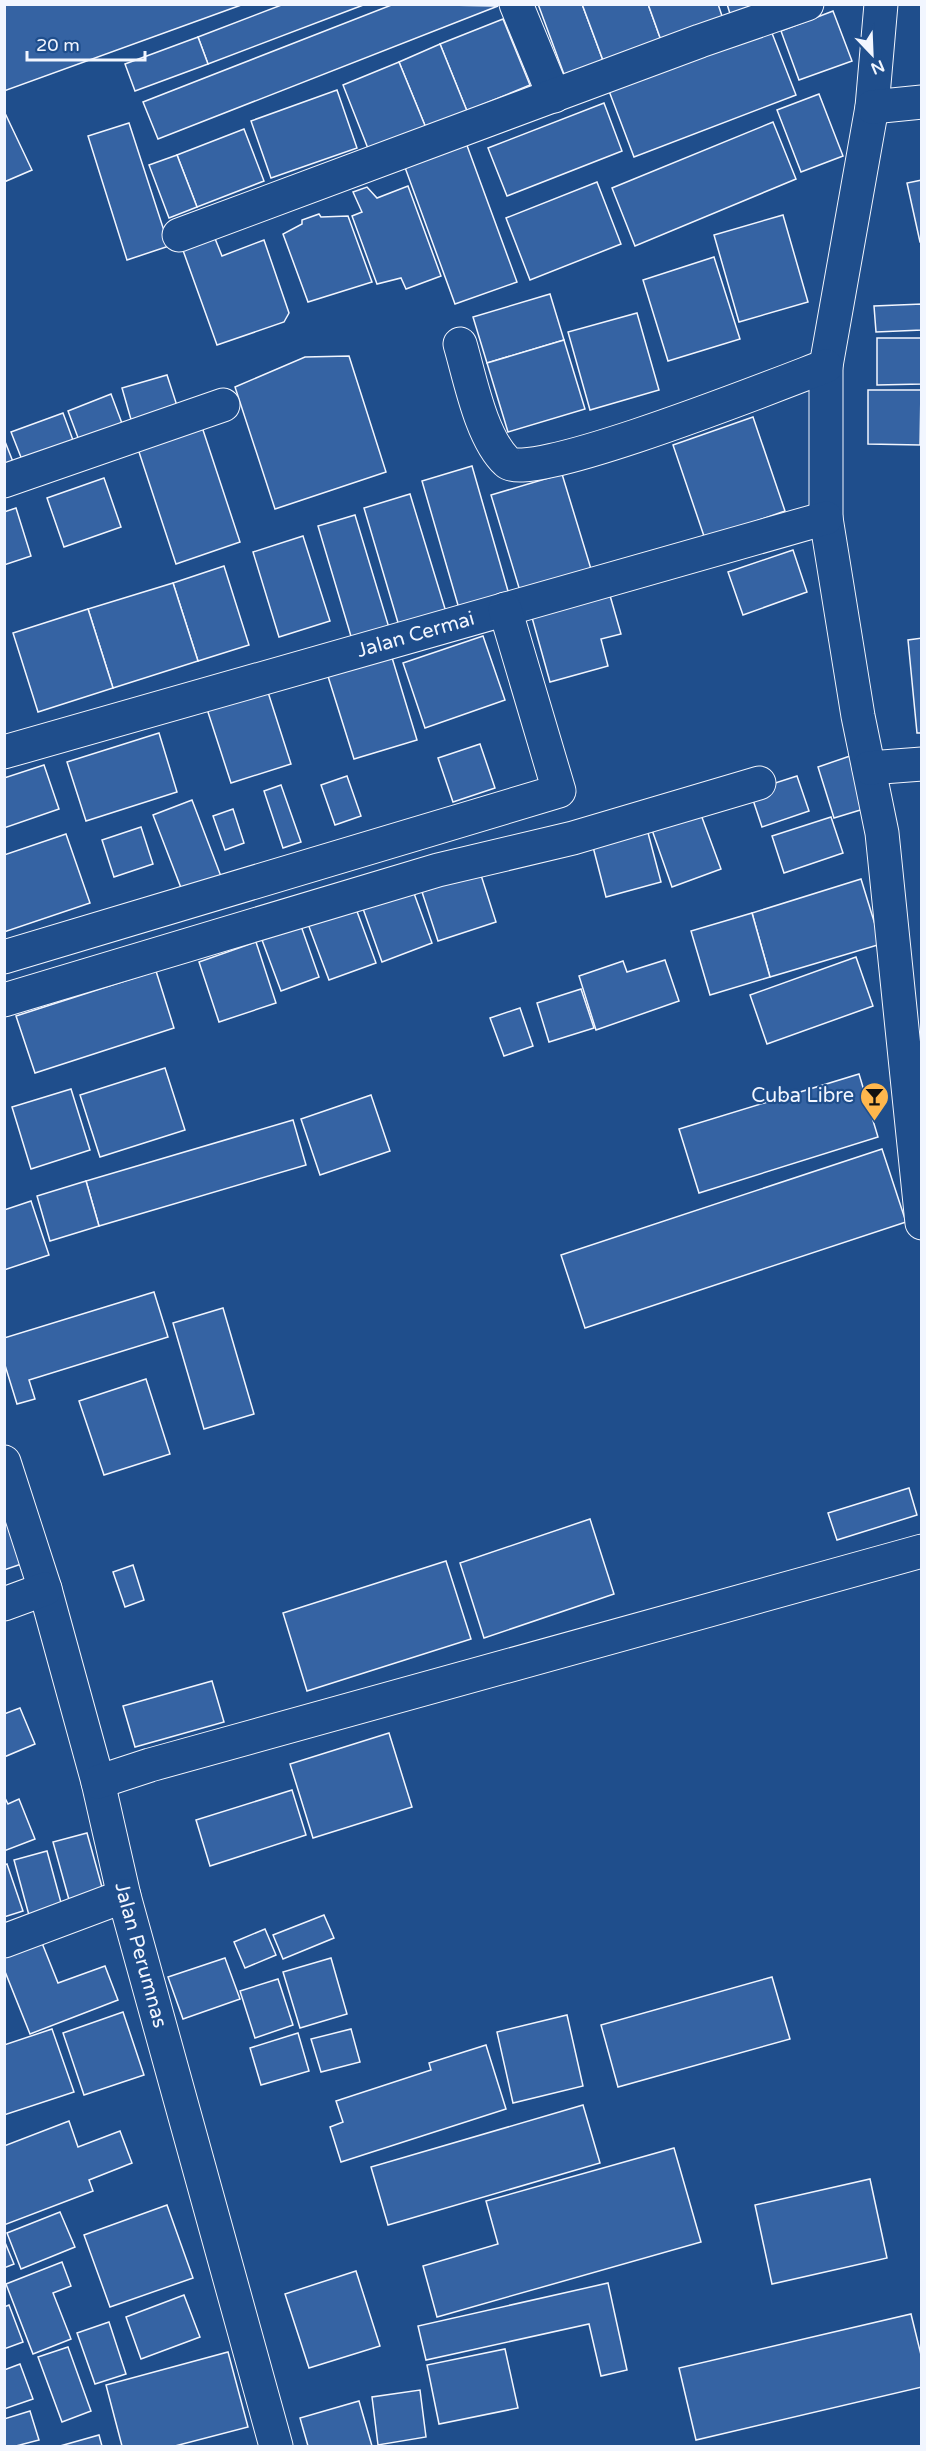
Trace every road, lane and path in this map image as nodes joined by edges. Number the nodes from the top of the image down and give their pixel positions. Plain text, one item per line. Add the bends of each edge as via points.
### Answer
1 (516, 4) edge
2 (807, 4) edge
3 (881, 4) edge
4 (554, 96) junction
5 (921, 102) edge
6 (872, 107) junction
7 (179, 235) dead end
8 (460, 344) dead end
9 (826, 366) junction
10 (223, 405) dead end
11 (4, 481) edge
12 (826, 518) junction
13 (505, 609) junction
14 (4, 752) edge
15 (921, 764) edge
16 (869, 768) junction
17 (759, 783) dead end
18 (4, 957) edge
19 (4, 1000) edge
20 (921, 1223) edge
21 (4, 1462) edge
22 (11, 1505) edge
23 (921, 1551) edge
24 (45, 1589) junction
25 (4, 1604) edge
26 (98, 1782) junction
27 (124, 1896) junction
28 (4, 1941) edge
29 (276, 2446) edge

1 - 4 street
2 - 4 street
3 - 6 street
4 - 7 street
5 - 6 street
6 - 9 street
8 - 9 street via 492,442 507,464 517,467 588,452
9 - 12 street
10 - 11 street
12 - 13 street, Jalan Cermai
12 - 16 street
13 - 14 street, Jalan Cermai
13 - 18 street via 560,791
15 - 16 street
16 - 20 street via 882,833
17 - 19 street via 573,838 438,870
21 - 22 street, Jalan Perumnas
22 - 24 street, Jalan Perumnas
23 - 26 street
24 - 25 street
24 - 26 street, Jalan Perumnas
26 - 27 street, Jalan Perumnas
27 - 28 street
27 - 29 street, Jalan Perumnas

